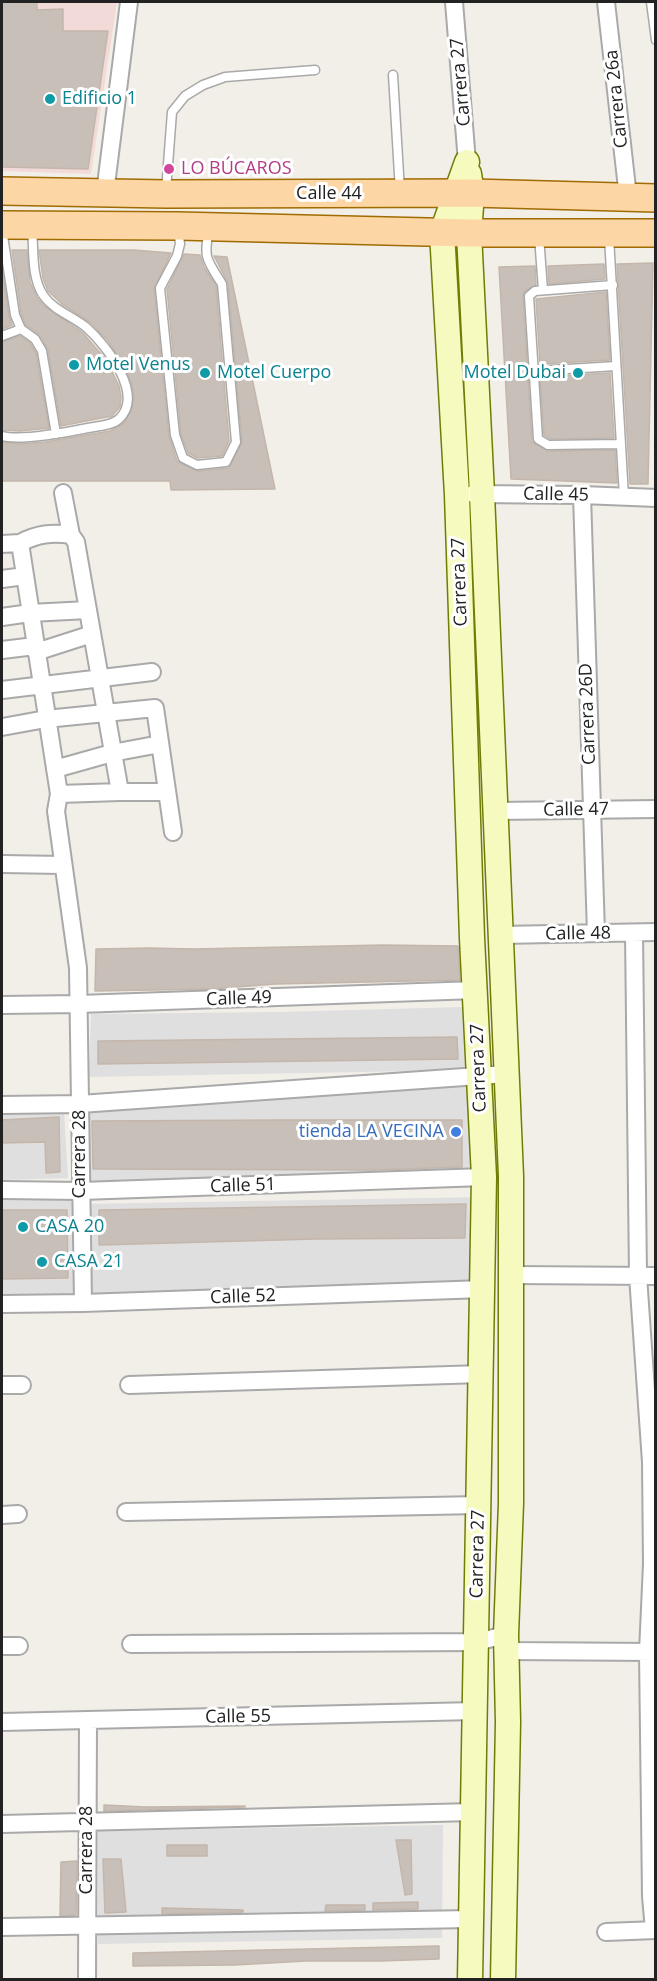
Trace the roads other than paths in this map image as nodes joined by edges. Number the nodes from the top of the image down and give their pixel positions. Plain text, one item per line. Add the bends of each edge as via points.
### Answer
1 (129, 2) edge
2 (454, 2) edge
3 (606, 2) edge
4 (651, 2) edge
5 (656, 40) edge
6 (315, 70) dead end
7 (393, 75) dead end
8 (467, 162) joint
9 (2, 191) edge
10 (105, 193) junction
11 (464, 193) junction
12 (400, 194) junction
13 (166, 195) junction
14 (628, 197) junction
15 (656, 198) edge
16 (2, 225) edge
17 (32, 225) junction
18 (178, 226) junction
19 (210, 226) junction
20 (442, 232) junction
21 (608, 232) junction
22 (469, 233) junction
23 (539, 233) junction
24 (656, 233) edge
25 (613, 285) junction
26 (543, 290) junction
27 (21, 329) junction
28 (2, 336) edge
29 (616, 366) junction
30 (535, 371) junction
31 (56, 434) junction
32 (2, 435) edge
33 (621, 444) junction
34 (63, 493) dead end
35 (482, 494) junction
36 (457, 495) junction
37 (582, 495) junction
38 (624, 497) junction
39 (656, 498) edge
40 (71, 535) junction
41 (20, 543) junction
42 (2, 544) edge
43 (25, 576) junction
44 (2, 579) edge
45 (87, 610) junction
46 (30, 613) junction
47 (2, 617) edge
48 (92, 634) junction
49 (36, 649) junction
50 (2, 650) edge
51 (152, 672) dead end
52 (99, 678) junction
53 (41, 684) junction
54 (2, 690) edge
55 (105, 713) junction
56 (46, 719) junction
57 (2, 727) edge
58 (160, 744) junction
59 (112, 753) junction
60 (54, 769) junction
61 (120, 792) junction
62 (167, 792) junction
63 (58, 794) junction
64 (656, 809) edge
65 (591, 810) junction
66 (496, 811) junction
67 (173, 832) dead end
68 (2, 864) edge
69 (63, 865) junction
70 (656, 932) edge
71 (596, 933) junction
72 (634, 933) junction
73 (501, 935) junction
74 (476, 990) junction
75 (79, 1004) junction
76 (2, 1005) edge
77 (479, 1074) junction
78 (507, 1074) junction
79 (80, 1104) junction
80 (2, 1105) edge
81 (484, 1178) junction
82 (2, 1190) edge
83 (81, 1191) junction
84 (512, 1275) junction
85 (647, 1276) edge
86 (484, 1289) junction
87 (83, 1303) junction
88 (2, 1304) edge
89 (482, 1374) junction
90 (2, 1385) edge
91 (22, 1385) dead end
92 (129, 1385) dead end
93 (653, 1462) edge
94 (479, 1505) junction
95 (126, 1512) dead end
96 (654, 1564) edge
97 (476, 1642) junction
98 (507, 1643) junction
99 (131, 1644) dead end
100 (2, 1646) edge
101 (19, 1646) dead end
102 (652, 1652) edge
103 (475, 1711) junction
104 (87, 1721) junction
105 (2, 1722) edge
106 (653, 1772) edge
107 (473, 1812) junction
108 (87, 1822) junction
109 (2, 1824) edge
110 (472, 1919) junction
111 (87, 1926) junction
112 (2, 1927) edge
113 (655, 1930) edge
114 (606, 1932) dead end
115 (87, 1980) edge
116 (470, 1980) edge
117 (503, 1980) edge

1 - 10 street
2 - 8 street, Carrera 27
3 - 14 street, Carrera 26a
4 - 5 lane
6 - 13 lane via 225,77 184,96 172,111
7 - 12 lane
8 - 11 street, Carrera 27
9 - 10 main road, Calle 44
10 - 13 main road, Calle 44
11 - 12 main road, Calle 44
11 - 14 main road, Calle 44
11 - 20 street, Carrera 27
11 - 22 street, Carrera 27
12 - 13 main road, Calle 44
14 - 15 main road, Calle 44
16 - 17 main road, Calle 44
16 - 27 lane via 15,315
17 - 18 main road, Calle 44
17 - 31 lane via 36,279 44,296 101,342 122,374 129,396 119,419
18 - 19 main road, Calle 44
18 - 19 lane via 177,256 160,288 175,435 183,458 197,465 226,462 236,442 222,284 205,250
19 - 20 main road, Calle 44
20 - 22 main road, Calle 44
20 - 36 street, Carrera 27
21 - 23 main road, Calle 44
21 - 24 main road, Calle 44
21 - 25 lane
22 - 23 main road, Calle 44
22 - 35 street, Carrera 27
23 - 26 lane
25 - 26 lane
25 - 29 lane
26 - 30 lane via 529,296
27 - 28 lane
27 - 31 lane via 35,339 42,351
29 - 30 lane
29 - 33 lane
30 - 33 lane via 538,439 548,446
31 - 32 lane
33 - 38 lane
34 - 40 street
35 - 36 street, Calle 45
35 - 37 street, Calle 45
35 - 66 street, Carrera 27
36 - 74 street, Carrera 27
37 - 38 street, Calle 45
37 - 65 street, Carrera 26D
38 - 39 street, Calle 45
40 - 41 street via 33,536
40 - 45 street via 76,542
41 - 42 street
41 - 43 street, Carrera 28
43 - 44 street
43 - 46 street, Carrera 28
45 - 46 street
45 - 48 street
46 - 47 street
46 - 49 street, Carrera 28
48 - 49 street
48 - 52 street
49 - 50 street
49 - 53 street, Carrera 28
51 - 52 street
52 - 53 street
52 - 55 street
53 - 54 street
53 - 56 street, Carrera 28
55 - 56 street
55 - 58 street via 155,708
55 - 59 street
56 - 57 street
56 - 60 street, Carrera 28
58 - 59 street
58 - 62 street
59 - 60 street
59 - 61 street
60 - 63 street, Carrera 28
61 - 62 street
61 - 63 street
62 - 67 street
63 - 69 street, Carrera 28 via 56,811
64 - 65 street, Calle 47
65 - 66 street, Calle 47
65 - 71 street, Carrera 26D
66 - 73 street, Carrera 27
68 - 69 street
69 - 75 street, Carrera 28 via 78,968
70 - 72 street, Calle 48
71 - 72 street, Calle 48
71 - 73 street, Calle 48
72 - 85 street
73 - 78 street, Carrera 27
74 - 75 street, Calle 49
74 - 77 street, Carrera 27
75 - 76 street, Calle 49
75 - 79 street, Carrera 28
77 - 78 street
77 - 79 street
77 - 81 street, Carrera 27
78 - 84 street, Carrera 27
79 - 80 street
79 - 83 street, Carrera 28
81 - 83 street, Calle 51
81 - 86 street, Carrera 27
82 - 83 street, Calle 51
83 - 87 street, Carrera 28
84 - 85 street
84 - 98 street, Carrera 27
85 - 93 street
86 - 87 street, Calle 52
86 - 89 street, Carrera 27
87 - 88 street, Calle 52
89 - 92 street
89 - 94 street, Carrera 27
90 - 91 street
93 - 96 street
94 - 95 street
94 - 97 street, Carrera 27
96 - 102 street
97 - 98 street
97 - 99 street
97 - 103 street, Carrera 27
98 - 102 street
98 - 117 street, Carrera 27
100 - 101 street
102 - 106 street
103 - 104 street, Calle 55
103 - 107 street, Carrera 27
104 - 105 street, Calle 55
104 - 108 street, Carrera 28
106 - 113 street via 651,1896
107 - 108 street
107 - 110 street, Carrera 27
108 - 109 street
108 - 111 street, Carrera 28
110 - 111 street
110 - 116 street, Carrera 27
111 - 112 street
111 - 115 street, Carrera 28
113 - 114 street

